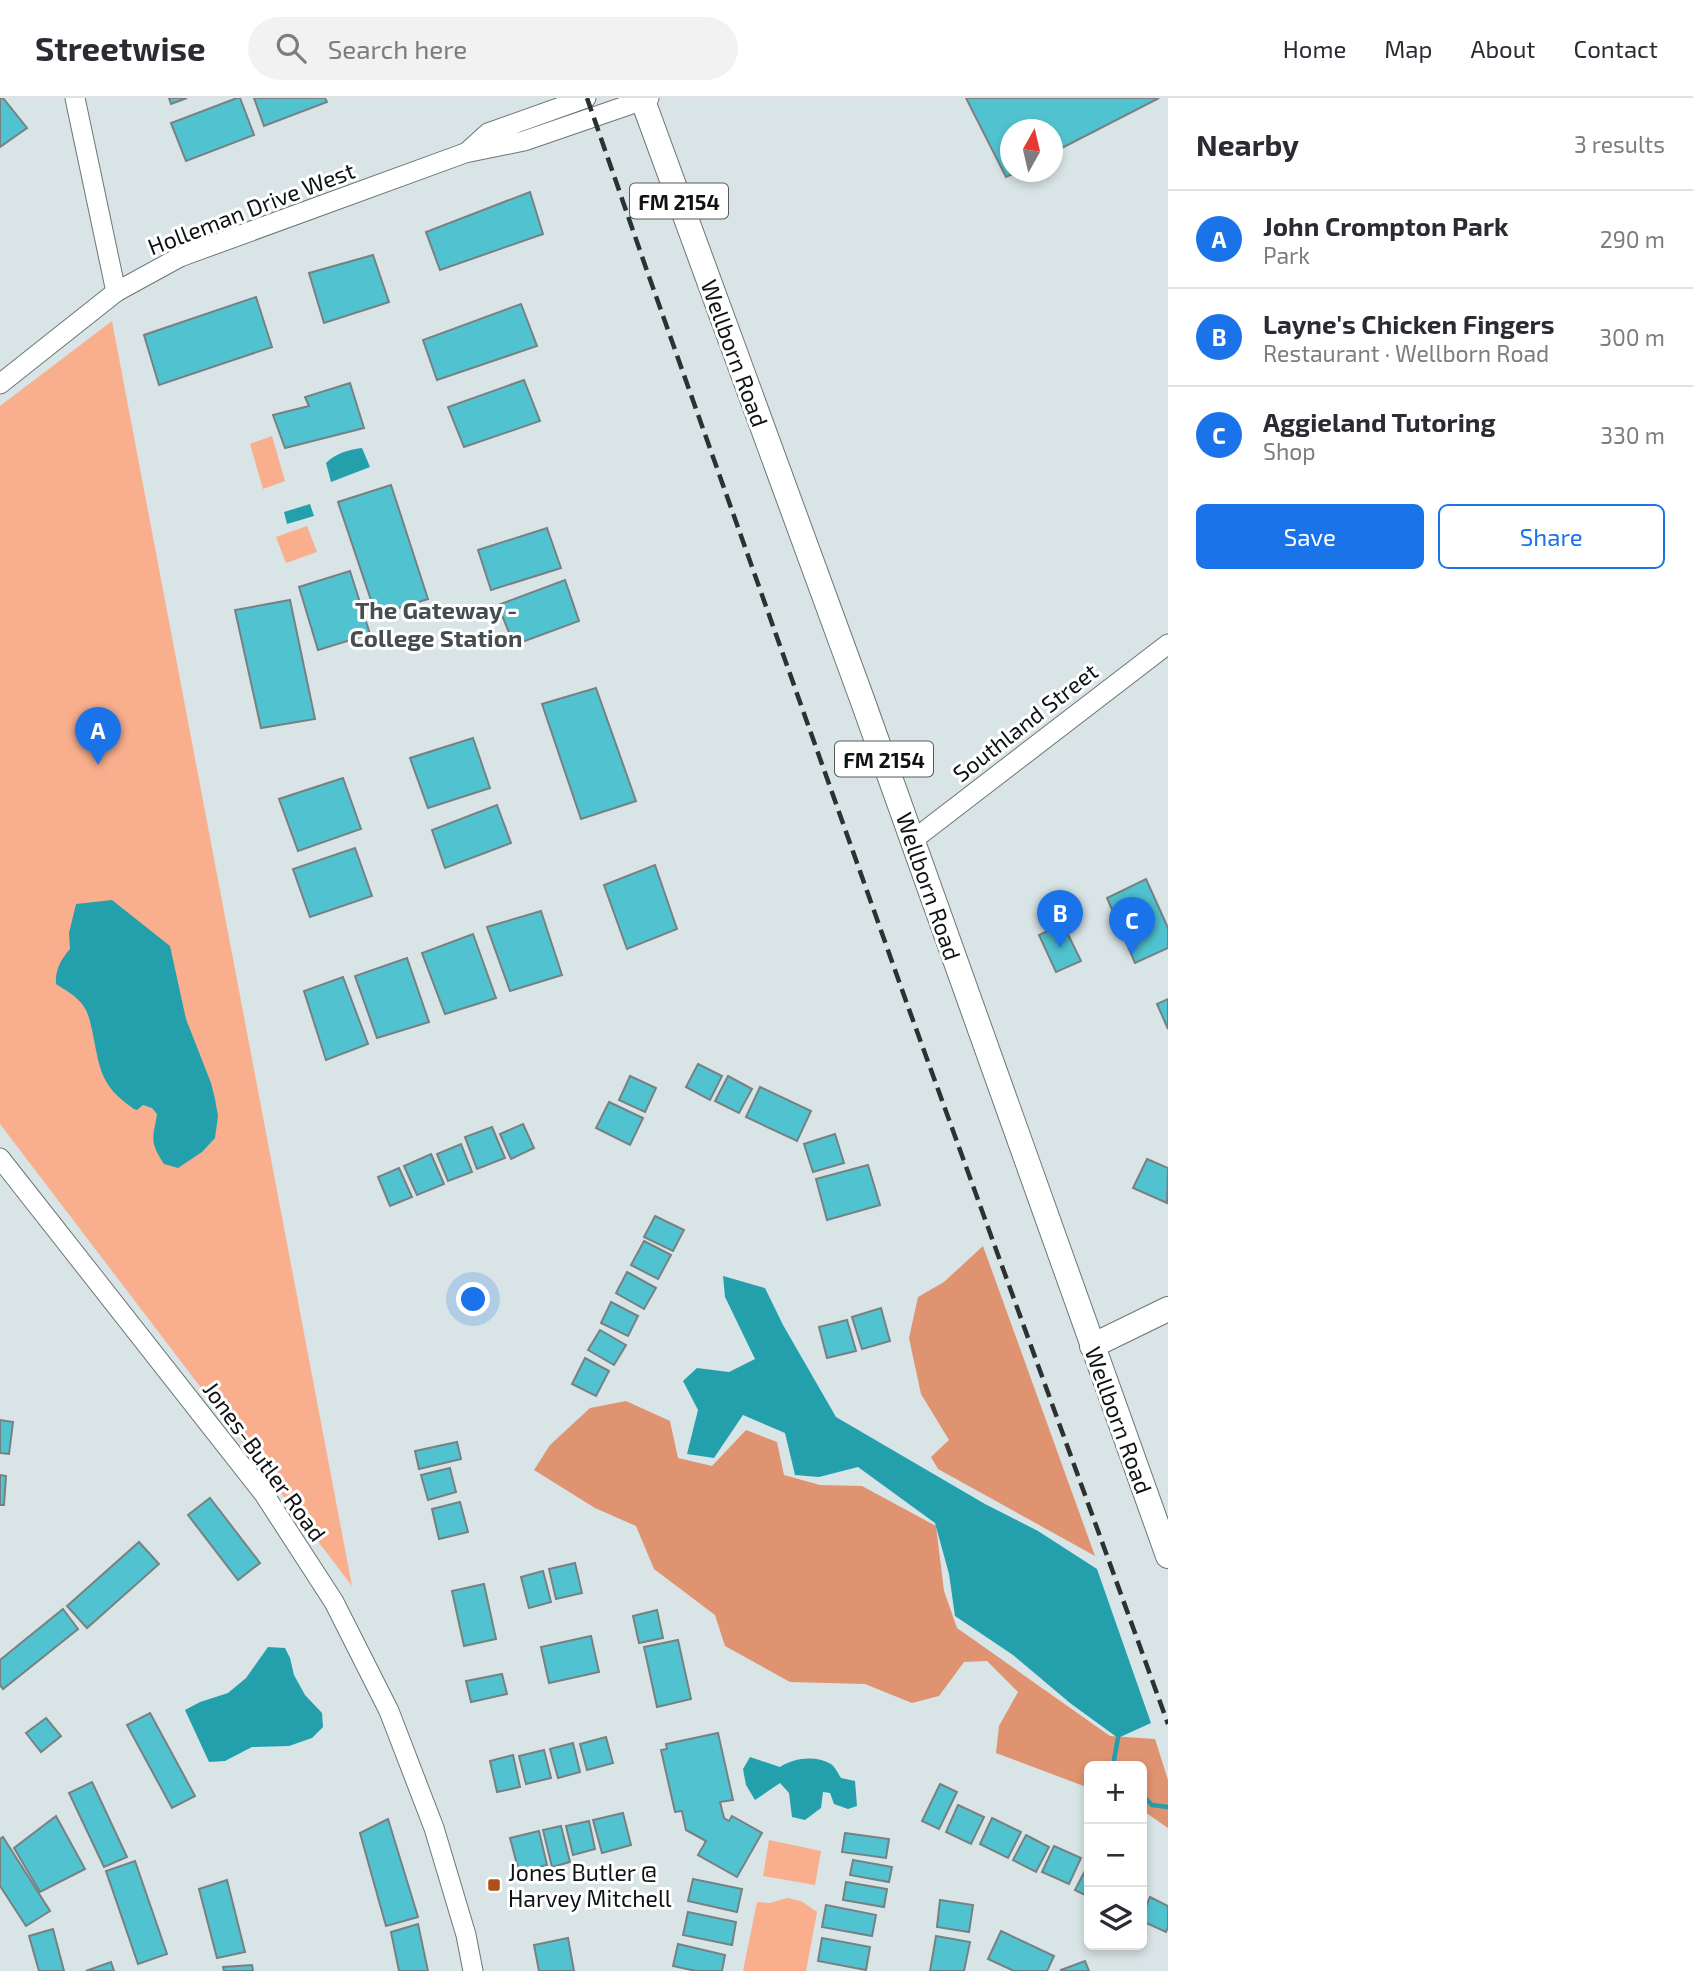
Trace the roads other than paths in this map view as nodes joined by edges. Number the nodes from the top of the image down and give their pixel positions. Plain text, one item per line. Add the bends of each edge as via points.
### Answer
1 (75, 98) edge
2 (586, 98) edge
3 (644, 99) edge
4 (465, 153) junction
5 (116, 292) junction
6 (0, 384) edge
7 (1168, 644) edge
8 (913, 840) junction
9 (0, 1158) edge
10 (1168, 1309) edge
11 (1092, 1346) junction
12 (1168, 1556) edge
13 (473, 1971) edge

1 - 5 street
2 - 4 street, Holleman Drive West via 488,133
3 - 4 street, Holleman Drive West via 524,141
3 - 8 main road, Wellborn Road / FM 2154
4 - 5 street, Holleman Drive West via 180,257
5 - 6 street, Holleman Drive West
7 - 8 street, Southland Street
8 - 11 main road, Wellborn Road / FM 2154
9 - 13 street, Jones-Butler Road via 264,1494 334,1602 389,1711 434,1828
10 - 11 main road
11 - 12 main road, Wellborn Road / FM 2154

